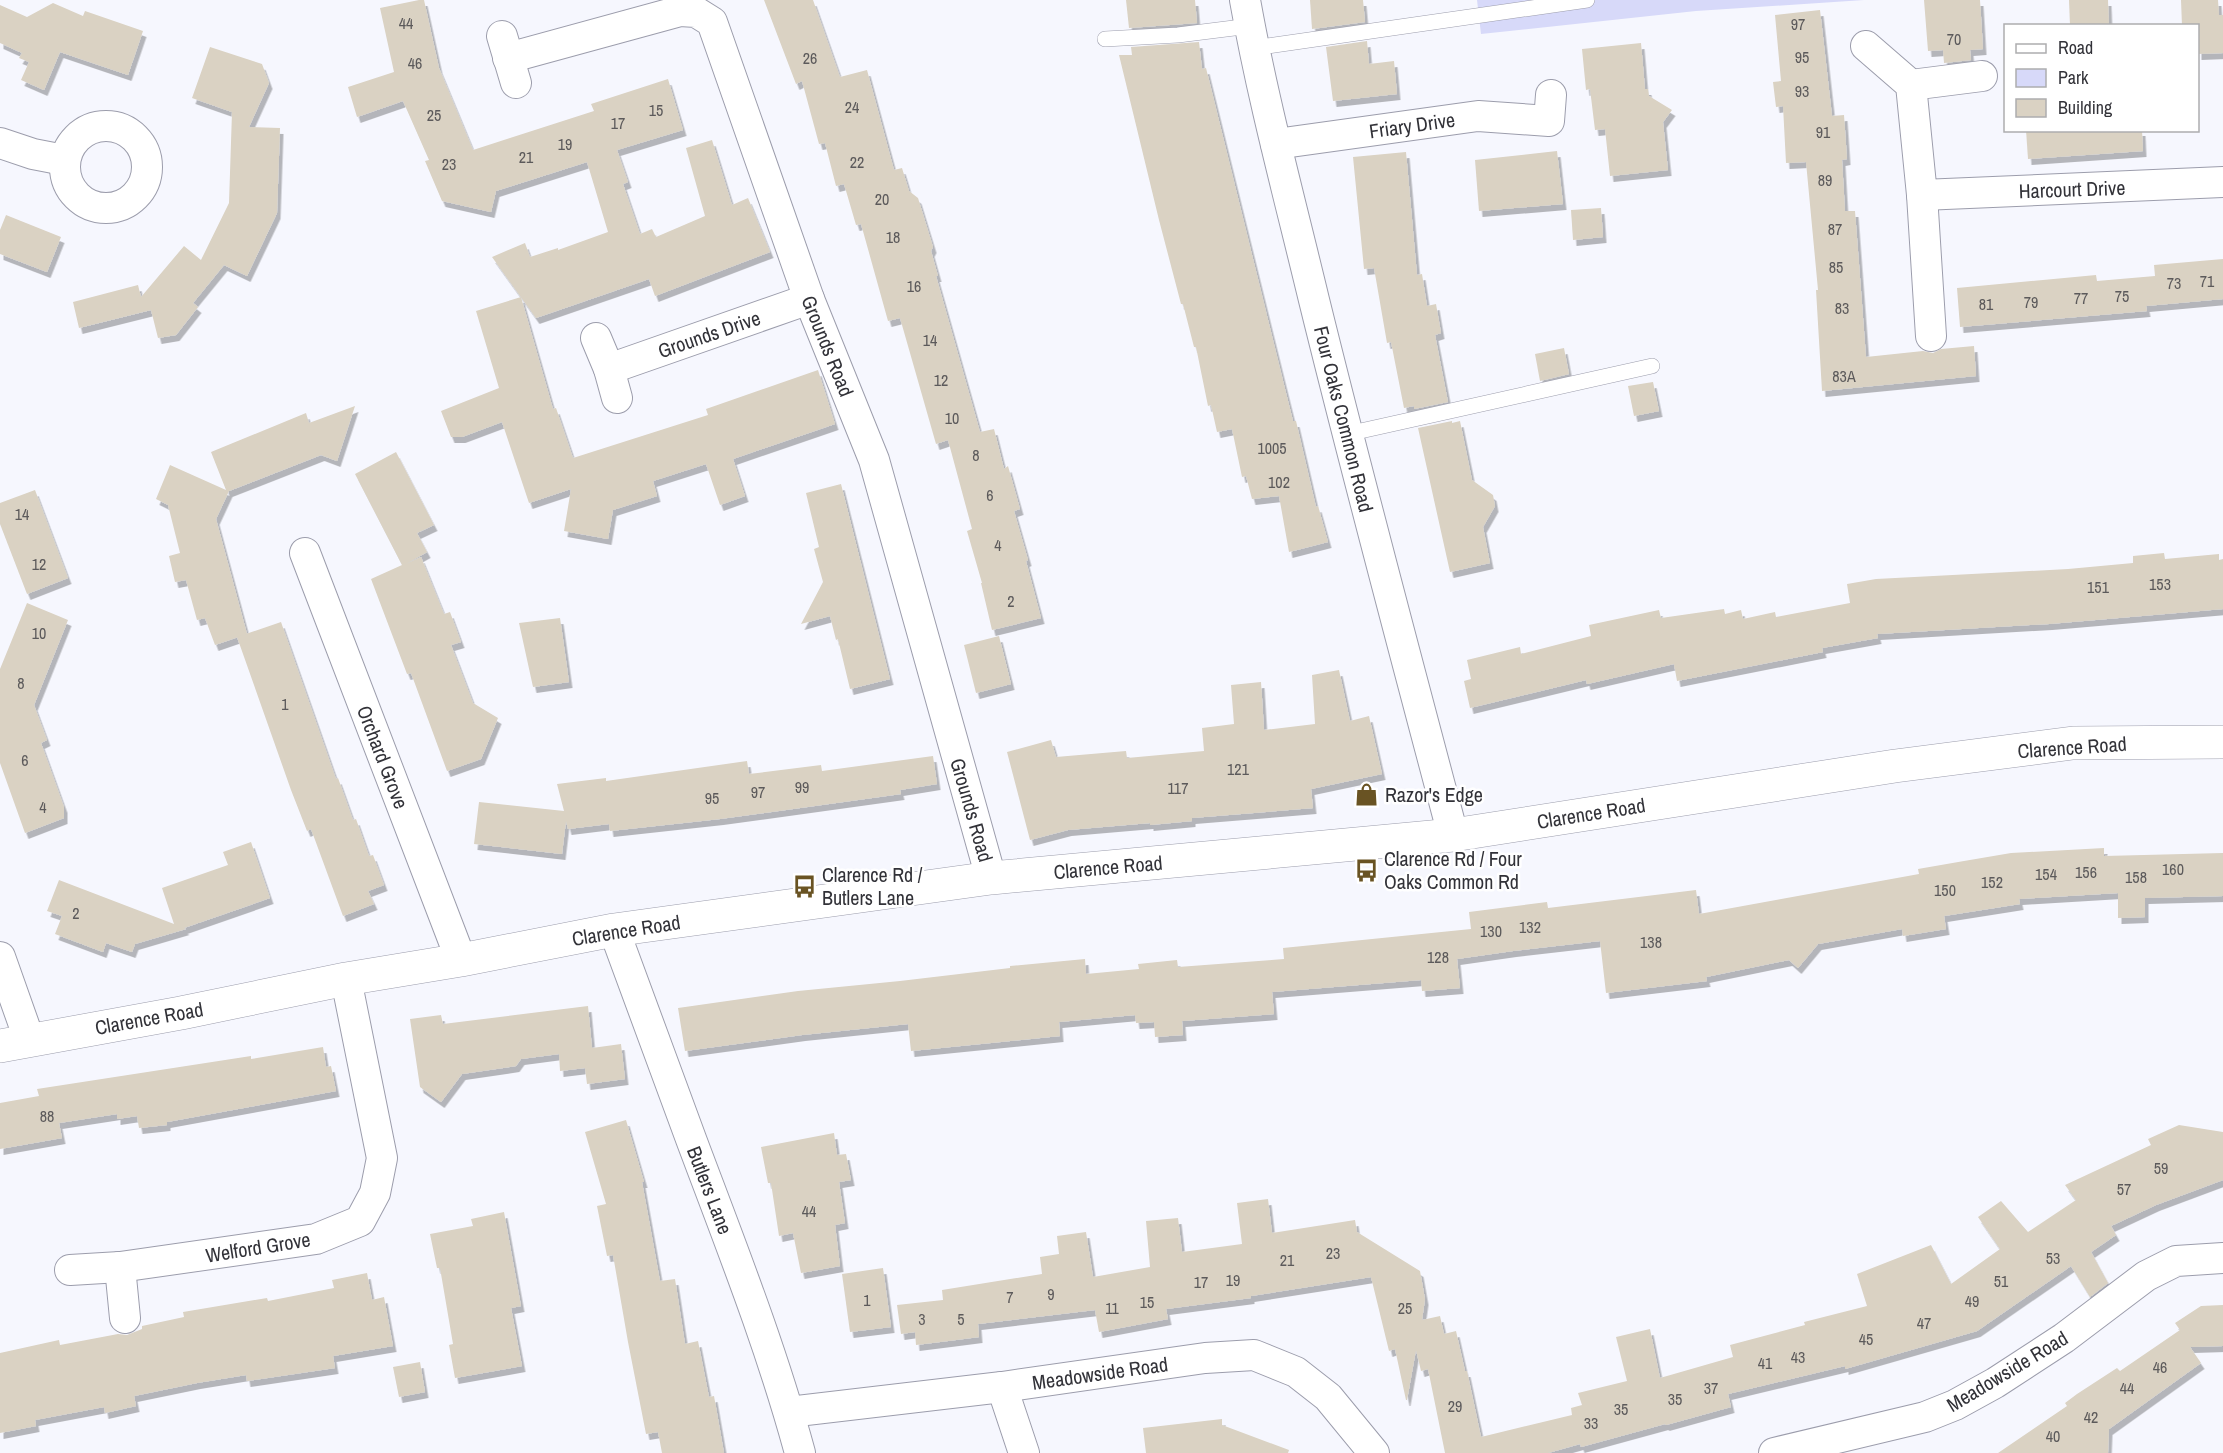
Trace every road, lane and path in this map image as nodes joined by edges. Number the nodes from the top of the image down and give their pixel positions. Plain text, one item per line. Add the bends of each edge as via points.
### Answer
1 (1587, 0) edge
2 (1250, 24) edge
3 (1105, 39) dead end
4 (1866, 46) dead end
5 (509, 59) dead end
6 (1982, 76) dead end
7 (1911, 85) junction
8 (1552, 121) dead end
9 (0, 143) edge
10 (1276, 144) junction
11 (64, 160) dead end
12 (2223, 182) edge
13 (1922, 195) junction
14 (809, 299) junction
15 (1931, 336) dead end
16 (596, 338) dead end
17 (1652, 366) dead end
18 (609, 369) junction
19 (617, 398) dead end
20 (1347, 434) junction
21 (305, 553) dead end
22 (2223, 742) edge
23 (1453, 835) junction
24 (991, 878) junction
25 (614, 930) junction
26 (0, 957) edge
27 (461, 960) junction
28 (345, 979) junction
29 (14, 1043) edge
30 (2223, 1258) edge
31 (120, 1267) junction
32 (70, 1270) dead end
33 (125, 1318) dead end
34 (1002, 1387) junction
35 (789, 1412) junction
36 (800, 1453) edge
37 (1024, 1453) edge
38 (1374, 1453) edge
39 (1774, 1453) edge

1 - 2 lane
2 - 3 lane via 1178,35
2 - 10 street, Four Oaks Common Road
4 - 7 street
5 - 14 street, Grounds Road via 680,11 696,12 712,22
6 - 7 street
7 - 13 street
8 - 10 street, Friary Drive via 1478,116
9 - 11 street
10 - 20 street, Four Oaks Common Road
12 - 13 street, Harcourt Drive
13 - 15 street
14 - 18 street, Grounds Drive
14 - 24 street, Grounds Road via 874,460
16 - 18 street
17 - 20 lane
18 - 19 street
20 - 23 street, Four Oaks Common Road
21 - 27 street, Orchard Grove
22 - 23 street, Clarence Road via 2073,743 1895,766
23 - 24 street, Clarence Road
24 - 25 street, Clarence Road
25 - 27 street, Clarence Road
25 - 35 street, Butlers Lane via 744,1277
26 - 29 street
27 - 28 street, Clarence Road
28 - 29 street, Clarence Road
28 - 31 street, Welford Grove via 382,1158 375,1193 360,1221 316,1239
30 - 39 street, Meadowside Road via 2176,1261 2146,1276 2064,1338 1955,1405 1925,1417
31 - 32 street, Welford Grove
31 - 33 street
34 - 35 street, Meadowside Road
34 - 37 street
34 - 38 street, Meadowside Road via 1205,1358 1254,1355 1296,1372 1328,1397
35 - 36 street, Butlers Lane

